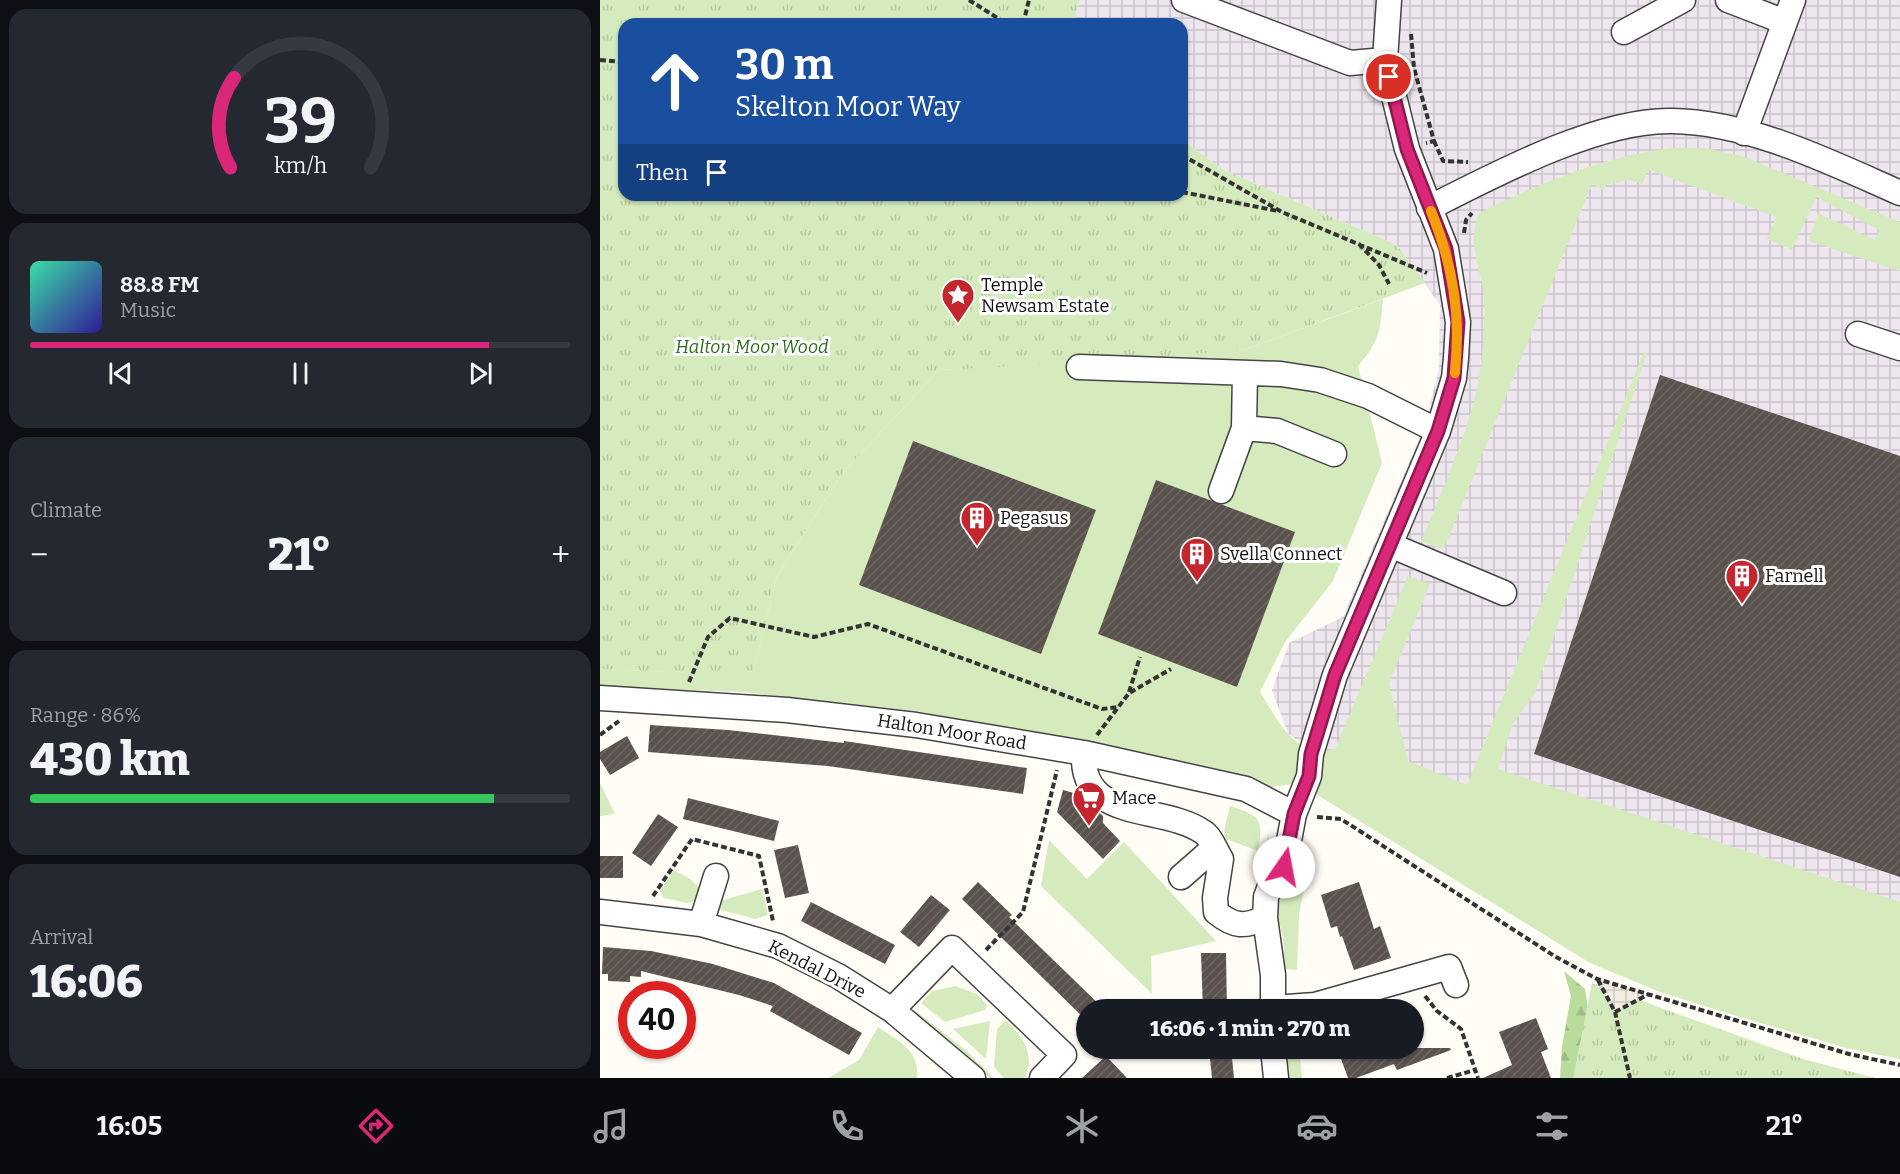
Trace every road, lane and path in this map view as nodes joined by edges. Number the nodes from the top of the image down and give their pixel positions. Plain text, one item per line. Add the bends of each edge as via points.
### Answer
1 (969, 0) edge
2 (1029, 0) edge
3 (1184, 0) edge
4 (1389, 0) edge
5 (1683, 0) edge
6 (1728, 0) edge
7 (1230, 8) edge
8 (1789, 11) edge
9 (998, 18) edge
10 (1024, 18) edge
11 (1411, 32) dead end
12 (1624, 32) dead end
13 (600, 60) edge
14 (1385, 60) junction
15 (618, 62) edge
16 (1744, 133) junction
17 (1407, 149) junction
18 (1188, 158) edge
19 (1188, 193) edge
20 (1900, 193) edge
21 (1430, 208) junction
22 (1282, 212) junction
23 (1358, 243) junction
24 (1389, 284) dead end
25 (1453, 285) junction
26 (1858, 334) dead end
27 (1900, 348) edge
28 (1078, 368) dead end
29 (1245, 373) junction
30 (1244, 428) junction
31 (1438, 431) junction
32 (1334, 454) dead end
33 (1221, 491) dead end
34 (1390, 545) junction
35 (1504, 593) dead end
36 (1140, 657) dead end
37 (1171, 669) dead end
38 (1129, 693) junction
39 (600, 698) edge
40 (680, 702) junction
41 (1119, 707) junction
42 (1084, 753) junction
43 (1060, 760) dead end
44 (1294, 814) junction
45 (1214, 848) junction
46 (716, 876) dead end
47 (1181, 877) dead end
48 (600, 912) edge
49 (1265, 918) junction
50 (701, 924) junction
51 (970, 966) junction
52 (1411, 978) junction
53 (1598, 979) junction
54 (1456, 985) dead end
55 (1648, 994) junction
56 (1273, 999) edge
57 (1336, 999) edge
58 (892, 1010) junction
59 (1615, 1012) junction
60 (1274, 1059) edge
61 (1900, 1065) edge
62 (1475, 1070) junction
63 (957, 1073) edge
64 (1042, 1078) edge
65 (1276, 1078) edge
66 (1447, 1078) edge
67 (1478, 1078) edge
68 (1630, 1078) edge

1 - 9 path
2 - 10 path
3 - 7 street
4 - 14 street
5 - 12 street
6 - 8 street
7 - 14 street via 1350,63
8 - 16 street
11 - 17 path via 1414,68 1434,141
13 - 15 path
14 - 17 street
16 - 20 street via 1812,154
16 - 21 street via 1720,126 1671,121 1633,124 1555,149
17 - 21 street
18 - 22 path
19 - 22 path
21 - 25 street via 1446,249
22 - 23 path
23 - 24 path via 1379,265
23 - 25 path
25 - 31 street via 1458,322 1455,368
26 - 27 street
28 - 29 street via 1123,379
29 - 30 street
29 - 31 street via 1320,380 1368,396
30 - 32 street via 1277,431
30 - 33 street
31 - 34 street
34 - 35 street
34 - 44 street via 1335,675 1311,754 1309,776
36 - 38 path
37 - 38 path
38 - 41 path
39 - 40 street, Halton Moor Road
40 - 41 path via 708,638 730,618 814,637 868,624 1102,709
40 - 42 street, Halton Moor Road via 904,724
41 - 42 path
42 - 44 street, Halton Moor Road via 1246,789
42 - 45 street via 1084,772 1091,788 1107,802 1205,832
43 - 51 path via 1023,912
44 - 49 street via 1284,867 1272,880 1266,897
44 - 53 path via 1341,819 1556,957
45 - 47 street
45 - 49 street via 1221,859 1216,912 1237,925 1248,926
46 - 50 street
48 - 50 street, Kendal Drive
49 - 56 street
50 - 58 street, Kendal Drive via 778,946 838,976
51 - 58 street via 952,948
51 - 64 street via 1064,1055
52 - 54 street via 1449,967
52 - 57 street
52 - 62 path via 1437,1011 1461,1029
53 - 55 path
53 - 59 path
55 - 59 path
55 - 61 path via 1849,1054
58 - 63 street, Kendal Drive
59 - 68 path
60 - 65 street
62 - 66 path
62 - 67 path

